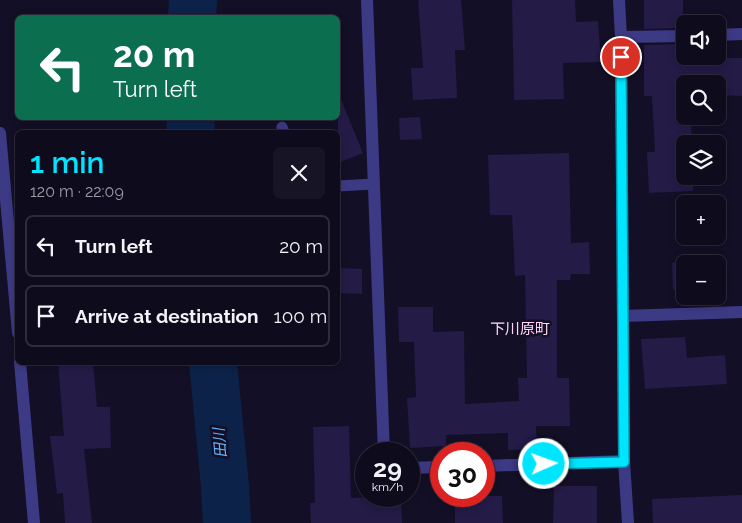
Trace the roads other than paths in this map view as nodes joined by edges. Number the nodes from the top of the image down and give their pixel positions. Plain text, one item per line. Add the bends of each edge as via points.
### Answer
1 (367, 0) edge
2 (619, 0) edge
3 (726, 34) edge
4 (742, 34) edge
5 (676, 36) edge
6 (621, 38) junction
7 (0, 133) edge
8 (374, 184) junction
9 (340, 186) edge
10 (15, 300) edge
11 (742, 312) edge
12 (623, 316) junction
13 (20, 365) edge
14 (384, 442) edge
15 (624, 462) junction
16 (495, 466) edge
17 (34, 523) edge
18 (628, 523) edge

1 - 8 street
2 - 6 street
3 - 4 street
5 - 6 street
6 - 12 street
7 - 10 street
8 - 9 lane
8 - 14 street
11 - 12 street
12 - 15 street
13 - 17 street
15 - 16 street
15 - 18 street

